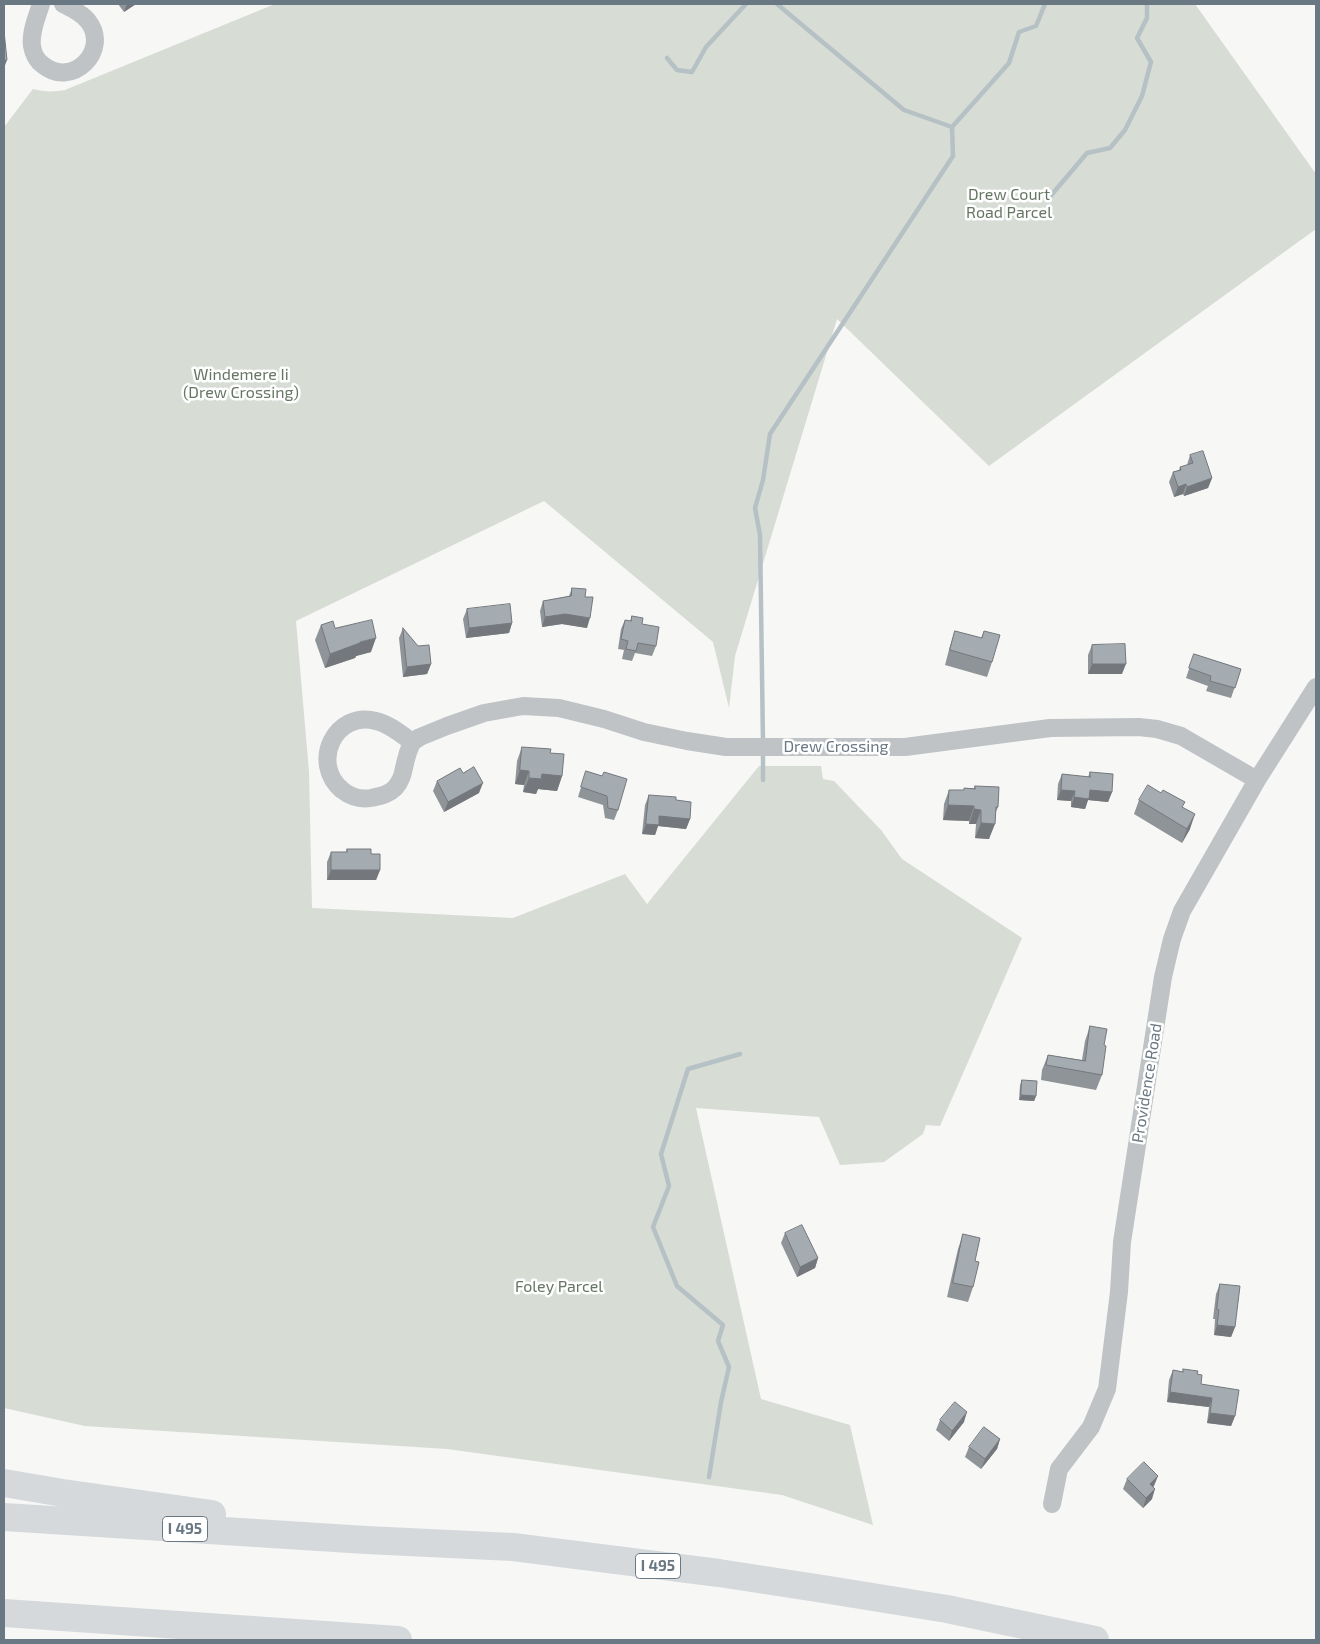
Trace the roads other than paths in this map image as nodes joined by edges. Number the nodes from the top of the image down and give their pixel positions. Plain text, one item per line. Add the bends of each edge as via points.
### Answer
1 (40, 4) edge
2 (63, 4) edge
3 (1316, 687) edge
4 (412, 742) junction
5 (1257, 780) junction
6 (4, 1483) edge
7 (1052, 1504) dead end
8 (4, 1517) edge
9 (366, 1540) junction
10 (4, 1613) edge
11 (52, 1616) junction
12 (4, 1621) edge
13 (398, 1640) edge
14 (1095, 1640) edge

1 - 2 street via 32,35 33,51 46,67 66,73 85,65 94,52 95,42 89,22
3 - 5 street, Providence Road
4 - 4 street via 404,774 384,795 362,799 348,795 335,783 327,765 328,751 336,733 359,720 375,720
4 - 5 street, Drew Crossing via 484,713 523,706 558,708 653,734 726,747 905,747 1050,728 1140,727 1181,736
5 - 7 street, Providence Road via 1182,911 1172,939 1163,977 1122,1242 1107,1389 1091,1427 1059,1469
6 - 9 highway
8 - 9 highway, I 495
9 - 14 highway, I 495 via 512,1547 719,1574 947,1610
10 - 11 highway
11 - 12 highway
11 - 13 highway

